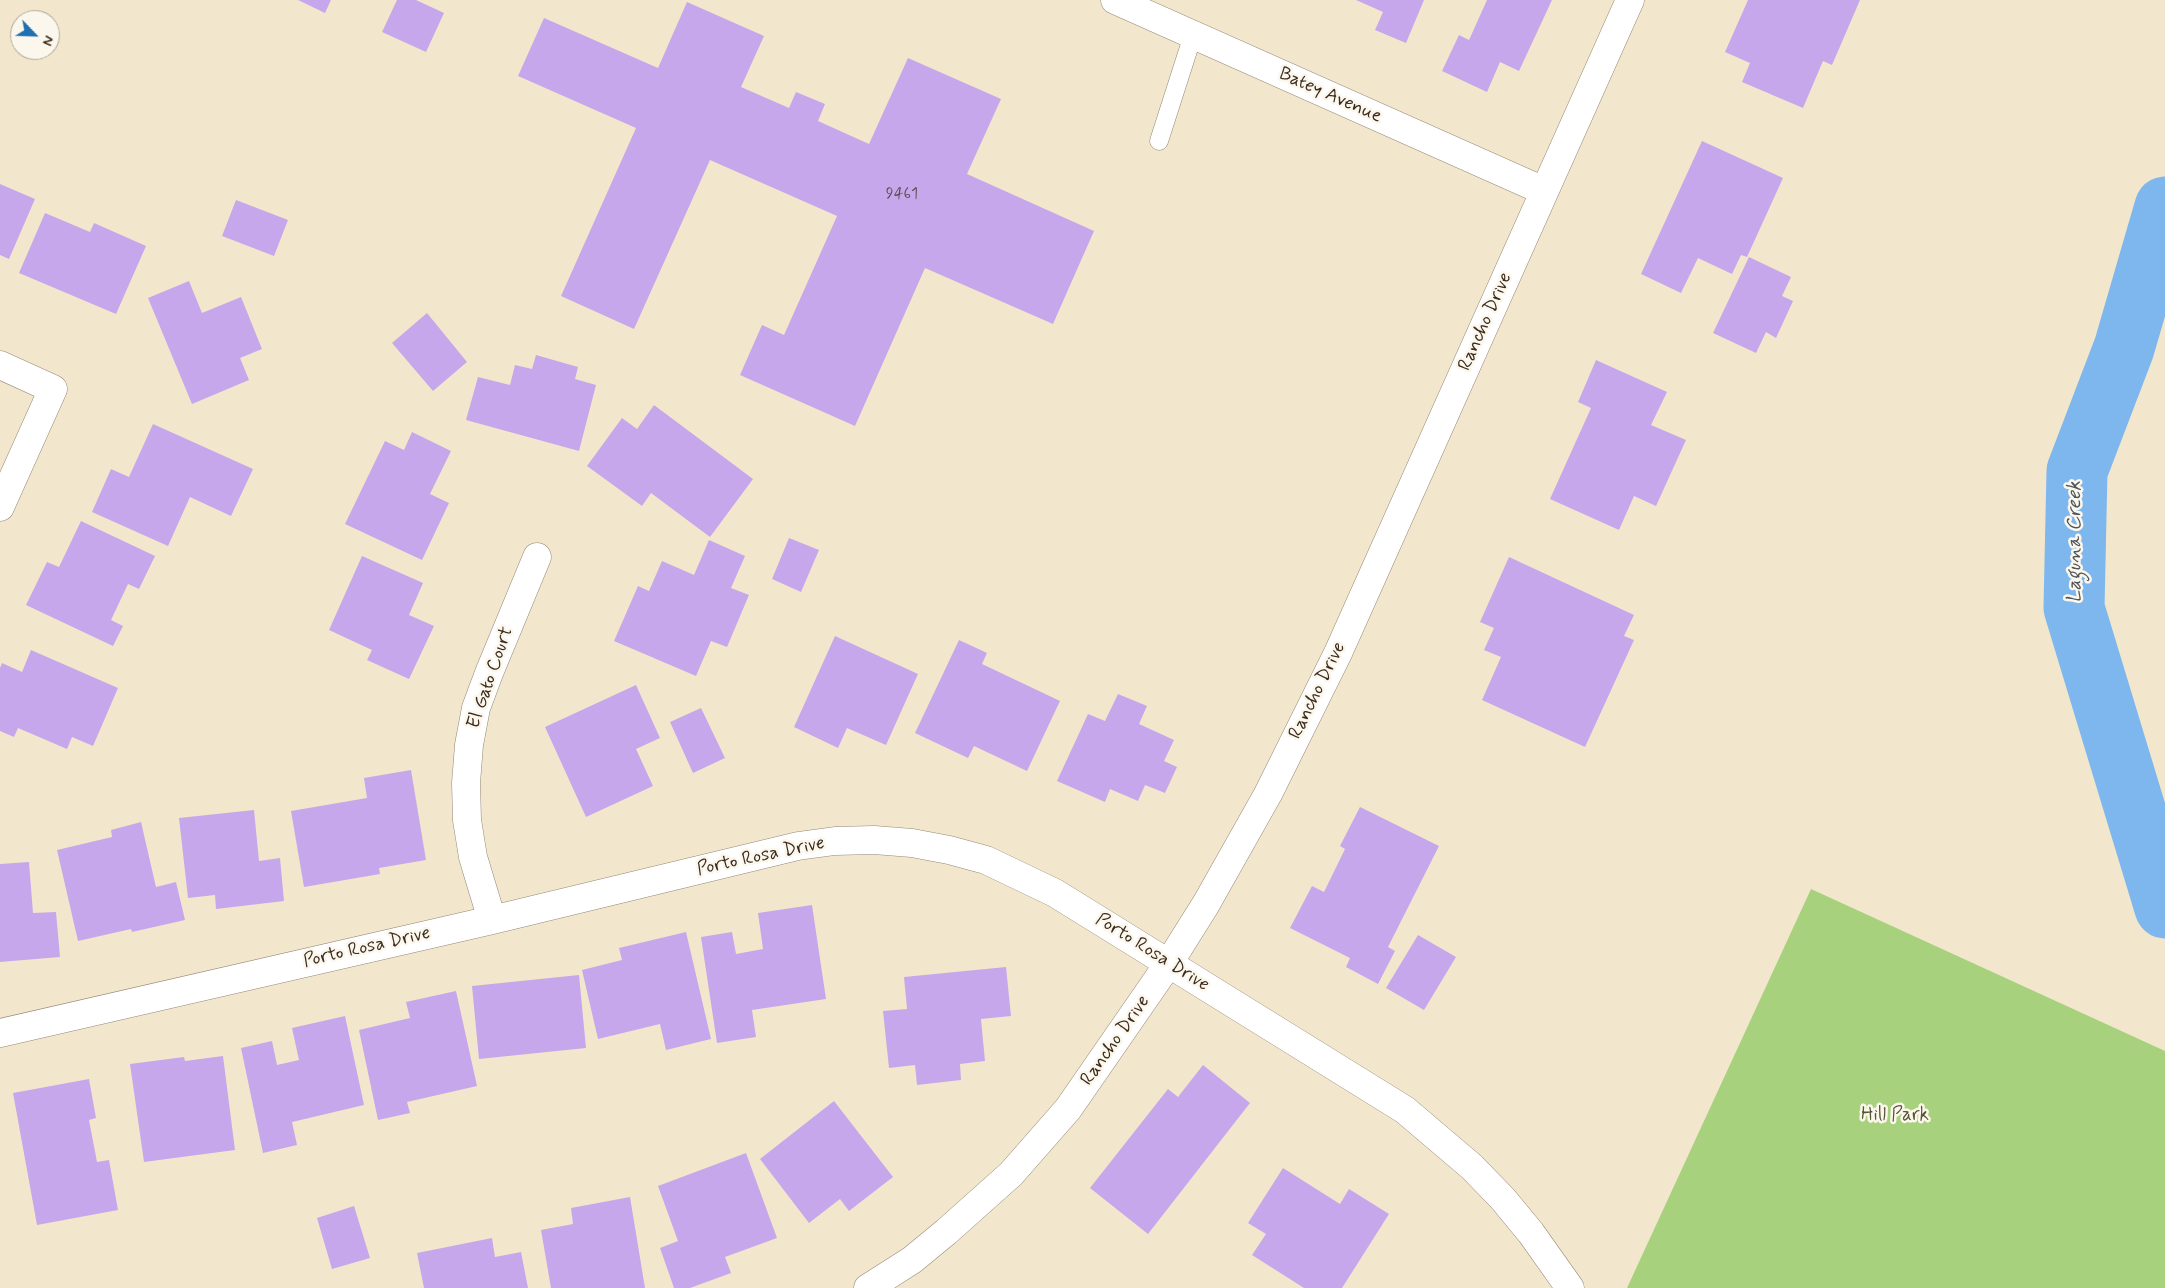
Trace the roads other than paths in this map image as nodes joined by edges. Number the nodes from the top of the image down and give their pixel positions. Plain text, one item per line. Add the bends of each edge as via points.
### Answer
1 (1115, 0) edge
2 (1630, 0) edge
3 (1193, 35) junction
4 (1159, 141) dead end
5 (1544, 191) junction
6 (0, 365) edge
7 (0, 507) edge
8 (537, 557) dead end
9 (492, 920) junction
10 (1169, 963) junction
11 (0, 1033) edge
12 (868, 1288) edge
13 (1570, 1288) edge

1 - 3 street, Batey Avenue
2 - 5 street, Rancho Drive
3 - 4 lane
3 - 5 street, Batey Avenue
5 - 10 street, Rancho Drive via 1333,661 1268,794
6 - 7 street via 53,389
8 - 9 street, El Gato Court via 476,708 468,745 467,820 473,857
9 - 10 street, Porto Rosa Drive via 798,846 874,840 912,843 986,860 1055,893
9 - 11 street, Porto Rosa Drive
10 - 12 street, Rancho Drive via 1068,1109 1011,1174 912,1260
10 - 13 street, Porto Rosa Drive via 1405,1110 1472,1167 1503,1199 1532,1233

